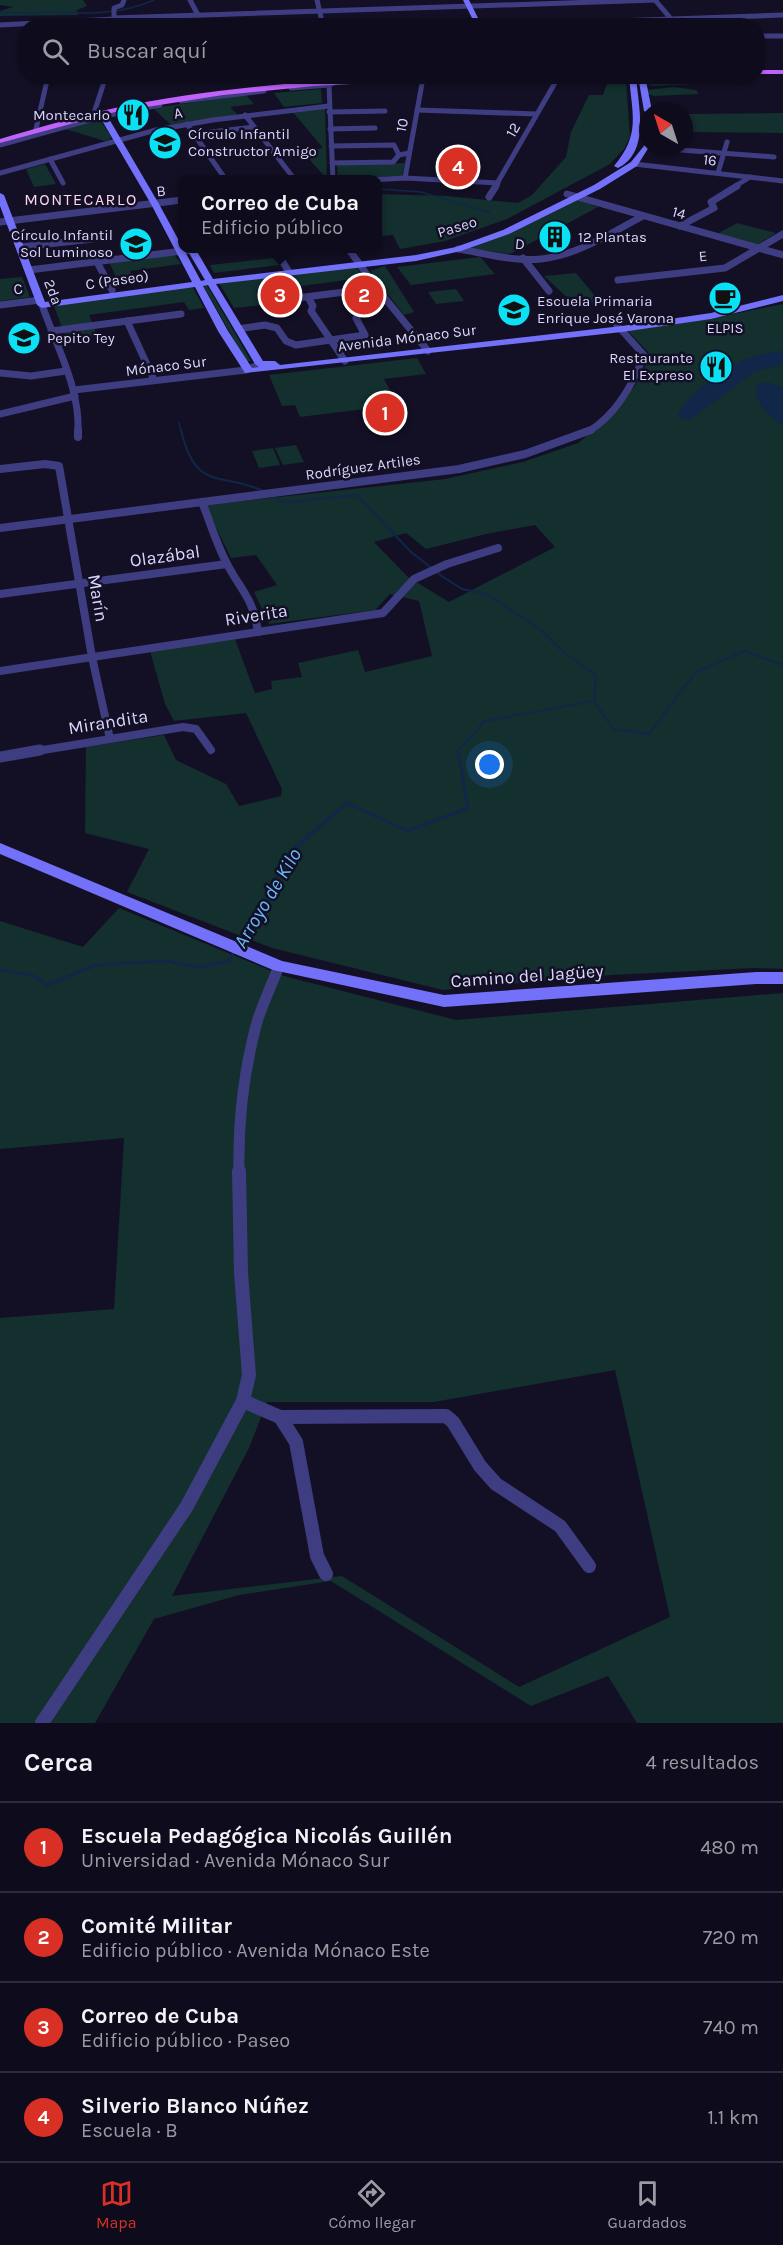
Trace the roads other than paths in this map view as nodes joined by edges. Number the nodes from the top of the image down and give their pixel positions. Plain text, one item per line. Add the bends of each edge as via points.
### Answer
1 (124, 0) edge
2 (190, 0) edge
3 (316, 0) edge
4 (656, 0) edge
5 (468, 3) edge
6 (319, 11) junction
7 (113, 14) edge
8 (198, 15) junction
9 (783, 15) edge
10 (93, 18) edge
11 (321, 18) edge
12 (476, 18) edge
13 (670, 18) joint
14 (0, 25) edge
15 (18, 25) edge
16 (765, 36) edge
17 (783, 36) edge
18 (765, 71) edge
19 (783, 71) edge
20 (46, 84) edge
21 (102, 84) edge
22 (309, 84) edge
23 (335, 84) edge
24 (419, 84) edge
25 (554, 84) edge
26 (633, 84) edge
27 (643, 84) edge
28 (646, 102) edge
29 (329, 109) junction
30 (417, 110) junction
31 (385, 111) dead end
32 (105, 113) junction
33 (536, 114) junction
34 (245, 116) junction
35 (636, 116) joint
36 (187, 124) junction
37 (254, 127) junction
38 (375, 128) dead end
39 (330, 129) junction
40 (37, 130) junction
41 (194, 134) junction
42 (122, 139) junction
43 (0, 142) edge
44 (727, 142) dead end
45 (331, 146) junction
46 (693, 151) edge
47 (409, 153) junction
48 (724, 153) junction
49 (399, 154) junction
50 (639, 156) edge
51 (774, 157) dead end
52 (50, 159) junction
53 (332, 162) junction
54 (634, 164) junction
55 (0, 173) edge
56 (718, 173) junction
57 (223, 175) edge
58 (291, 175) edge
59 (333, 175) edge
60 (750, 177) junction
61 (405, 178) junction
62 (382, 179) edge
63 (783, 181) edge
64 (63, 183) dead end
65 (498, 183) junction
66 (567, 194) junction
67 (0, 195) edge
68 (489, 197) dead end
69 (577, 197) junction
70 (178, 201) edge
71 (165, 202) junction
72 (154, 204) junction
73 (643, 216) junction
74 (173, 217) dead end
75 (10, 220) junction
76 (0, 222) edge
77 (680, 226) junction
78 (783, 234) edge
79 (93, 238) dead end
80 (20, 247) junction
81 (178, 247) edge
82 (458, 249) junction
83 (759, 249) junction
84 (178, 251) edge
85 (181, 253) edge
86 (193, 253) edge
87 (277, 253) edge
88 (351, 253) edge
89 (783, 255) edge
90 (523, 258) junction
91 (97, 262) junction
92 (358, 262) junction
93 (288, 269) junction
94 (29, 270) junction
95 (208, 280) junction
96 (618, 280) dead end
97 (195, 281) junction
98 (377, 288) junction
99 (112, 290) junction
100 (549, 291) dead end
101 (783, 292) edge
102 (308, 297) junction
103 (783, 298) edge
104 (273, 301) dead end
105 (41, 303) junction
106 (0, 305) edge
107 (181, 314) dead end
108 (708, 314) junction
109 (356, 318) dead end
110 (127, 321) junction
111 (619, 326) junction
112 (238, 329) junction
113 (51, 331) junction
114 (332, 340) junction
115 (426, 348) junction
116 (343, 358) junction
117 (260, 364) junction
118 (66, 370) junction
119 (246, 370) junction
120 (0, 373) edge
121 (153, 380) junction
122 (74, 393) junction
123 (0, 414) edge
124 (78, 437) dead end
125 (0, 469) edge
126 (202, 502) junction
127 (66, 519) junction
128 (0, 528) edge
129 (498, 548) dead end
130 (227, 564) junction
131 (79, 584) junction
132 (0, 594) edge
133 (258, 632) junction
134 (92, 657) junction
135 (0, 671) edge
136 (110, 738) junction
137 (211, 750) dead end
138 (0, 757) edge
139 (0, 848) edge
140 (279, 966) junction
141 (783, 978) edge
142 (243, 1401) junction
143 (280, 1417) junction
144 (589, 1566) dead end
145 (326, 1575) dead end
146 (42, 1723) edge

1 - 7 street
2 - 8 street
3 - 6 street
4 - 5 street
4 - 13 street
5 - 6 street
5 - 12 street
6 - 8 street
6 - 11 street
7 - 8 street
7 - 10 street
9 - 13 street
14 - 15 street
16 - 17 street
18 - 19 main road
20 - 40 street
21 - 32 street
22 - 32 main road via 199,96
23 - 29 street
24 - 30 street, 10
25 - 33 street, 12
26 - 35 street, Paseo
27 - 28 street
29 - 31 street, A
29 - 34 street, A
29 - 39 street
30 - 33 street
30 - 47 street, 10
32 - 40 main road
32 - 42 street
32 - 43 street
33 - 65 street, 12
34 - 36 street, A
34 - 37 street
35 - 66 street, Paseo via 637,135 623,162
36 - 41 street
36 - 42 street, A
37 - 41 street
37 - 58 street
38 - 39 street
39 - 45 street
40 - 43 main road
41 - 57 street
42 - 52 street, A
42 - 71 street
42 - 72 street
44 - 48 street
45 - 49 street via 394,145
45 - 53 street
46 - 48 street
47 - 49 street
47 - 61 street, 10
48 - 51 street
48 - 56 street
49 - 53 street via 393,162
50 - 54 street, Paseo
52 - 55 street, A
52 - 64 street
53 - 59 street
54 - 56 street, 16
54 - 69 street, Paseo
56 - 60 street, 16
60 - 63 street, 16
60 - 77 street via 711,202 714,208
61 - 62 street
61 - 65 street
65 - 68 street, 12
66 - 69 street, 14
66 - 92 street, Paseo via 501,227 454,243
67 - 75 street, 2da
69 - 73 street, 14
69 - 82 street, Paseo via 506,232
70 - 71 street, B
71 - 72 street, B
71 - 74 street
72 - 75 street, B
72 - 81 street
73 - 77 street, 14
73 - 90 street, D via 578,250 558,256
75 - 76 street, B
75 - 80 street, 2da
77 - 83 street, 14
78 - 83 street, E
79 - 80 street
80 - 94 street, 2da
82 - 90 street, D
82 - 92 street, Paseo via 416,258
83 - 89 street, 14
83 - 96 street, E via 725,268
84 - 91 street
85 - 97 street
86 - 95 street
87 - 93 street
88 - 92 street
90 - 100 street
91 - 94 street
91 - 99 street
92 - 93 street, Paseo
92 - 98 street
93 - 95 street, Paseo
94 - 105 street, 2da
95 - 97 street, Paseo
95 - 112 street
97 - 99 street, C (Paseo)
97 - 105 street, C (Paseo)
97 - 119 street
98 - 102 street
98 - 115 street
99 - 105 street, C (Paseo)
101 - 108 street, Avenida Mónaco Sur
102 - 104 street
102 - 114 street via 313,306 311,311
103 - 108 street, Avenida Mónaco Sur
105 - 106 street, C
105 - 113 street, 2da
107 - 110 street
108 - 111 street, Avenida Mónaco Sur
109 - 114 street via 365,335
110 - 113 street
110 - 121 street
111 - 115 street, Avenida Mónaco Sur
111 - 126 street, Rodríguez Artiles via 644,355 637,375 627,393 596,426 571,439 492,463
112 - 114 street via 265,325 277,328 286,341 296,345
112 - 117 street
113 - 118 street, 2da
114 - 116 street
115 - 116 street, Avenida Mónaco Sur
116 - 117 street, Avenida Mónaco Sur
116 - 119 street, Avenida Mónaco Sur
117 - 119 street, Mónaco Sur
118 - 120 street via 30,376
118 - 122 street, 2da
119 - 121 street, Mónaco Sur
121 - 122 street, Mónaco Sur
122 - 123 street, Mónaco Sur
122 - 124 street, 2da via 79,412
125 - 127 street, Marín via 58,466
126 - 127 street, Rodríguez Artiles
126 - 130 street
127 - 128 street, Rodríguez Artiles
127 - 131 street, Marín
129 - 133 street, Riverita via 414,579 383,612
130 - 131 street, Olazábal
130 - 133 street via 245,590
131 - 132 street, Olazábal
131 - 134 street, Marín
133 - 134 street, Riverita
134 - 135 street, Riverita
134 - 136 street, Marín
136 - 137 street, Mirandita via 183,727 195,729
136 - 138 street, Mirandita
139 - 140 street, Camino del Jagüey
140 - 141 street, Camino del Jagüey via 444,1001
140 - 142 street via 250,1050 238,1140 249,1375
142 - 143 street
142 - 146 street via 187,1506
143 - 144 street via 446,1416 496,1484 560,1526
143 - 145 street via 296,1443 317,1556

